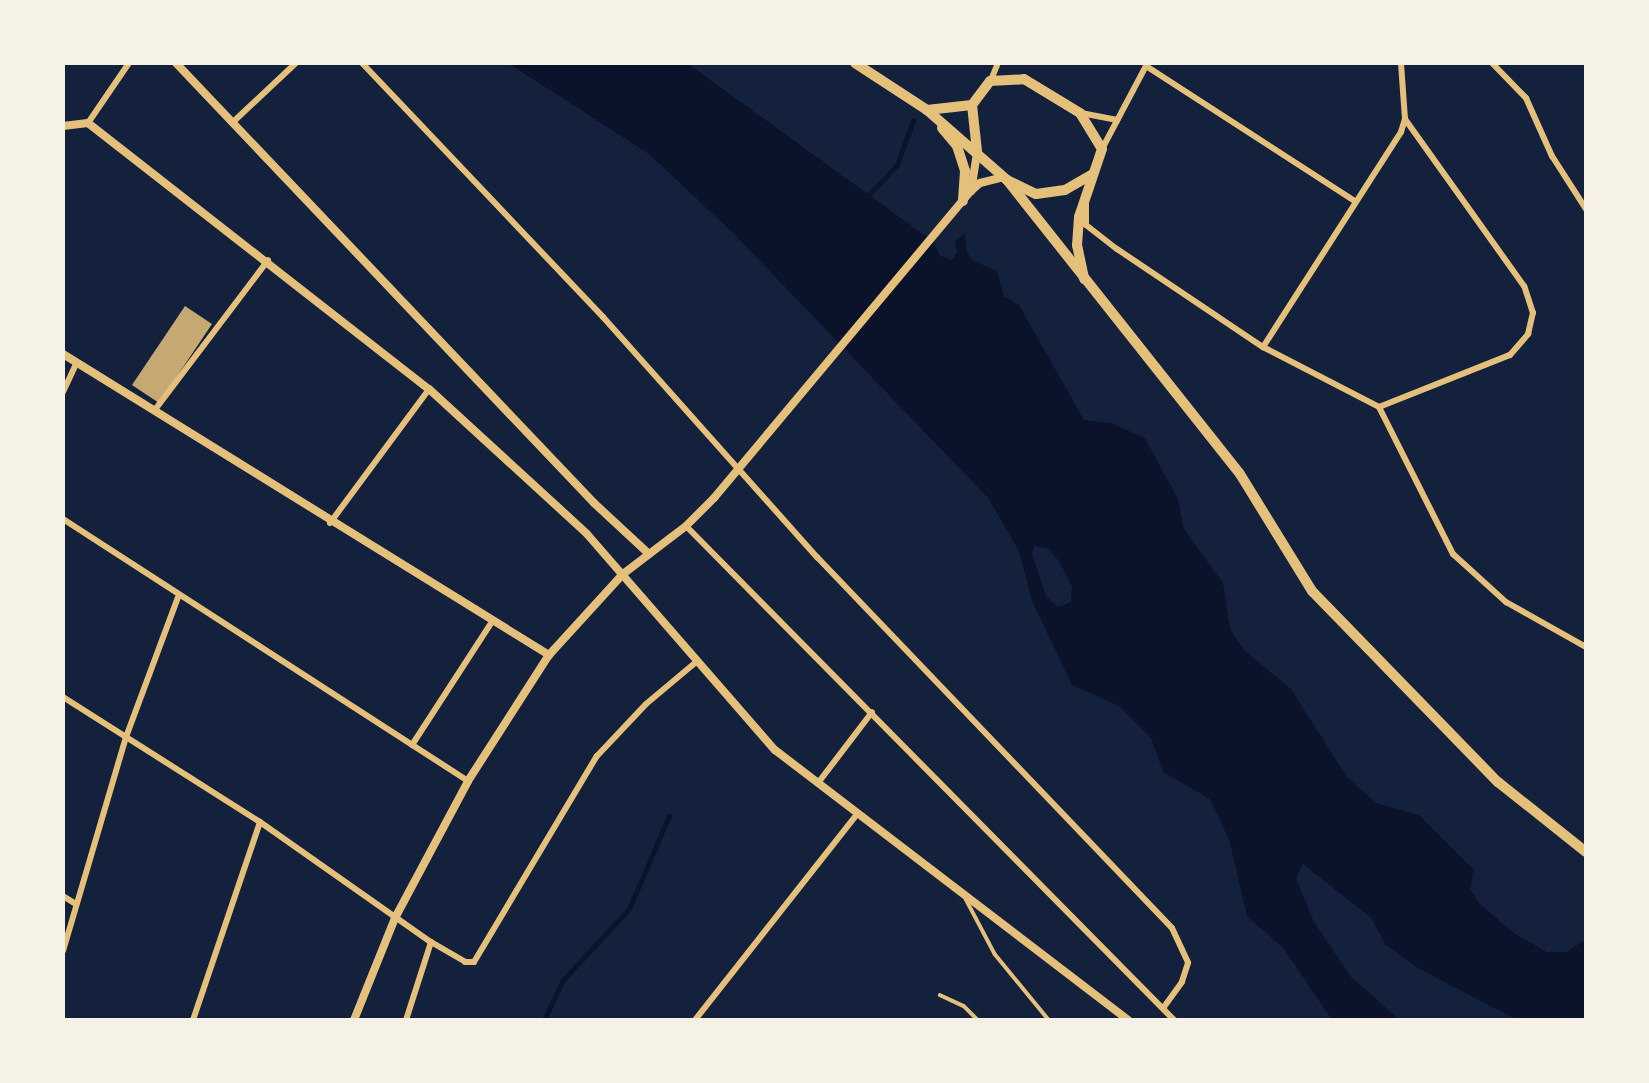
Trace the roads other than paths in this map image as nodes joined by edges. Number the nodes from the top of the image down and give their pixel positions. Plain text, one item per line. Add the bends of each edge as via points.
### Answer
1 (129, 63) edge
2 (176, 63) edge
3 (296, 63) edge
4 (362, 63) edge
5 (855, 63) edge
6 (998, 63) edge
7 (1401, 63) edge
8 (1492, 63) edge
9 (1147, 65) edge
10 (990, 82) junction
11 (972, 105) junction
12 (927, 110) junction
13 (1080, 113) junction
14 (1405, 118) junction
15 (1117, 120) junction
16 (88, 123) junction
17 (232, 123) junction
18 (63, 126) edge
19 (1102, 149) junction
20 (977, 151) junction
21 (1093, 174) junction
22 (1005, 178) junction
23 (971, 191) junction
24 (1085, 194) junction
25 (1355, 201) junction
26 (963, 202) junction
27 (1586, 209) edge
28 (268, 260) junction
29 (1084, 281) junction
30 (1263, 347) junction
31 (63, 354) edge
32 (77, 362) junction
33 (429, 389) junction
34 (63, 392) edge
35 (1379, 407) junction
36 (154, 411) junction
37 (63, 519) edge
38 (330, 523) junction
39 (686, 526) junction
40 (649, 554) junction
41 (623, 574) junction
42 (178, 597) junction
43 (492, 622) junction
44 (1586, 647) edge
45 (549, 655) junction
46 (696, 662) junction
47 (63, 697) edge
48 (872, 712) junction
49 (126, 737) junction
50 (412, 746) junction
51 (468, 781) junction
52 (818, 783) junction
53 (858, 813) junction
54 (260, 822) junction
55 (1586, 852) edge
56 (960, 888) junction
57 (63, 896) edge
58 (74, 903) junction
59 (395, 918) junction
60 (431, 942) junction
61 (63, 951) edge
62 (940, 995) dead end
63 (1163, 1008) junction
64 (1117, 1010) junction
65 (192, 1020) edge
66 (354, 1020) edge
67 (406, 1020) edge
68 (695, 1020) edge
69 (978, 1020) edge
70 (1049, 1020) edge
71 (1123, 1020) edge
72 (1128, 1020) edge
73 (1174, 1020) edge

1 - 16 street
2 - 17 street
3 - 17 street
4 - 63 street via 603,317 817,557 1172,928 1188,963 1182,982
5 - 12 main road
6 - 10 street
7 - 14 street
8 - 27 street via 1526,98 1552,156
9 - 15 street
9 - 25 street
10 - 11 main road
10 - 13 main road via 1024,79
11 - 12 main road
11 - 20 main road
12 - 20 main road
12 - 26 main road via 957,146 965,171
13 - 15 street
13 - 19 main road
14 - 25 street via 1401,132
14 - 35 street via 1524,286 1533,313 1528,334 1510,355
15 - 19 street
16 - 18 street
16 - 28 street
17 - 40 street via 594,503
19 - 21 main road
20 - 22 main road
20 - 23 street
21 - 22 main road via 1051,195 1037,194
21 - 24 main road
22 - 23 street via 980,183
22 - 29 main road
23 - 26 street
24 - 29 main road via 1077,245
24 - 30 street via 1086,225 1096,234
25 - 30 street
26 - 39 street
28 - 33 street
28 - 36 street
29 - 55 main road via 1240,474 1312,591 1346,631 1498,782
30 - 35 street
31 - 32 street
32 - 34 street
32 - 36 street
33 - 38 street
33 - 41 street via 587,534
35 - 44 street via 1453,554 1506,602
36 - 38 street
37 - 42 street
38 - 43 street
39 - 40 street
39 - 48 street
40 - 41 street
41 - 45 street
41 - 46 street
42 - 49 street
42 - 50 street
43 - 45 street
43 - 50 street
45 - 51 street
46 - 52 street via 775,750
46 - 60 street via 646,704 597,756 480,958 466,962
47 - 49 street
48 - 52 street
48 - 63 street
49 - 54 street
49 - 58 street
50 - 51 street
51 - 59 street
52 - 53 street
53 - 56 street
53 - 68 street
54 - 59 street
54 - 65 street
56 - 64 street
56 - 70 lane via 995,954
57 - 58 street
58 - 61 street
59 - 60 street
59 - 66 street
60 - 67 street
62 - 69 lane via 964,1006
63 - 73 street
64 - 71 street
64 - 72 street

